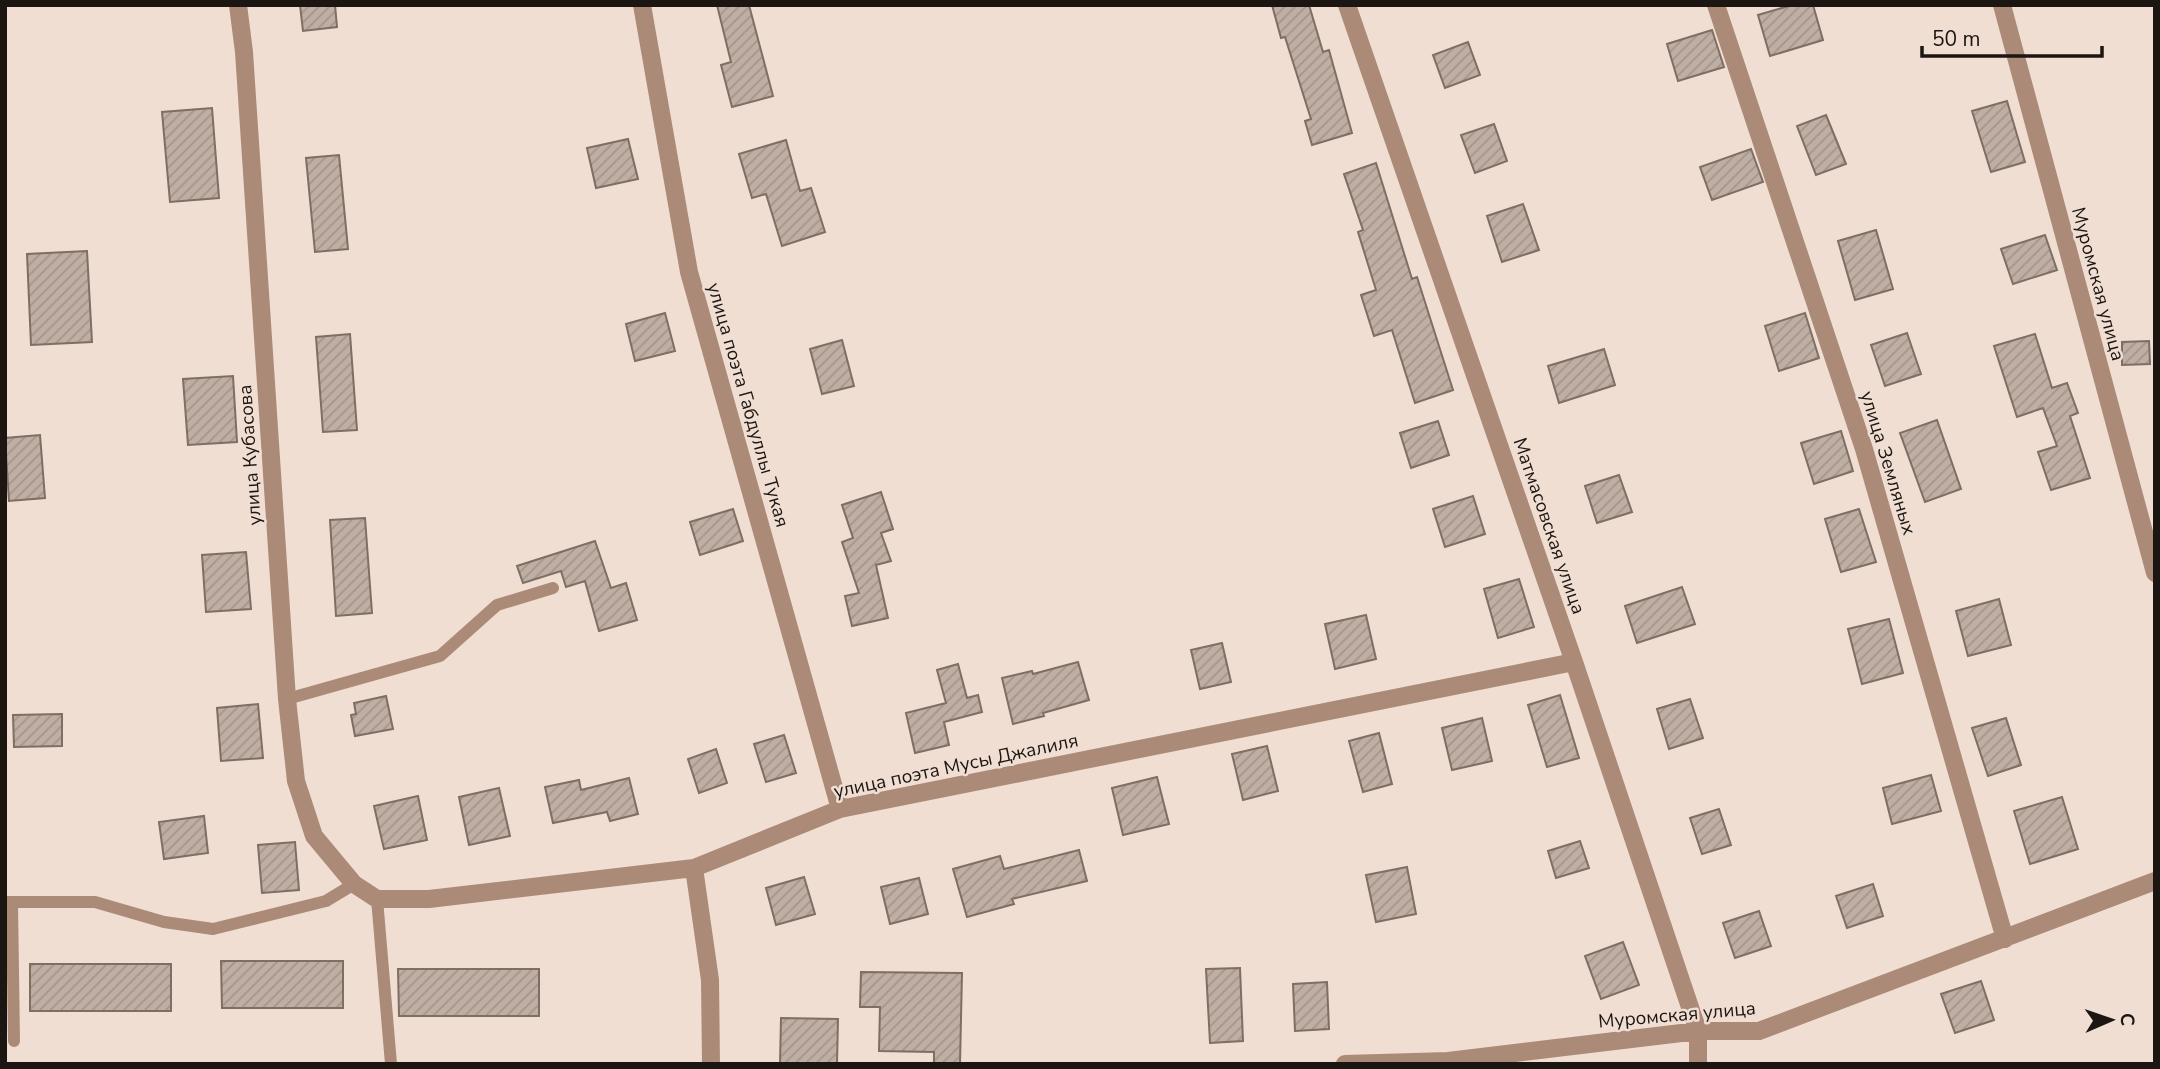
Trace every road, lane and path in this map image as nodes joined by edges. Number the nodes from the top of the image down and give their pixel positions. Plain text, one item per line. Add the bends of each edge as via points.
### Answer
1 (237, 5) edge
2 (642, 5) edge
3 (1347, 5) edge
4 (1716, 5) edge
5 (2002, 5) edge
6 (2155, 573) edge
7 (554, 588) dead end
8 (1574, 662) junction
9 (287, 699) junction
10 (840, 809) junction
11 (694, 867) junction
12 (2155, 881) edge
13 (354, 884) junction
14 (377, 899) junction
15 (9, 902) edge
16 (2004, 939) junction
17 (1698, 1031) junction
18 (14, 1041) dead end
19 (391, 1064) edge
20 (711, 1064) edge
21 (1345, 1064) edge
22 (1698, 1064) edge

1 - 9 street, улица Кубасова via 245,65
2 - 10 street, улица поэта Габдуллы Тукая via 689,272
3 - 8 street, Матмасовская улица
4 - 16 street, улица Земляных via 1864,449
5 - 6 street, Муромская улица
7 - 9 lane via 497,604 440,656
8 - 10 street, улица поэта Мусы Джалиля
8 - 17 street, Матмасовская улица
9 - 13 street, улица Кубасова via 296,781 314,836
10 - 11 street, улица поэта Мусы Джалиля
11 - 14 street, улица поэта Мусы Джалиля via 429,899
11 - 20 street via 710,980
12 - 16 street, Муромская улица
13 - 14 street
13 - 15 lane via 326,901 213,929 164,922 95,902
14 - 19 lane
15 - 18 lane
16 - 17 street, Муромская улица via 1759,1031
17 - 21 street, Муромская улица via 1448,1061
17 - 22 street, Матмасовская улица

